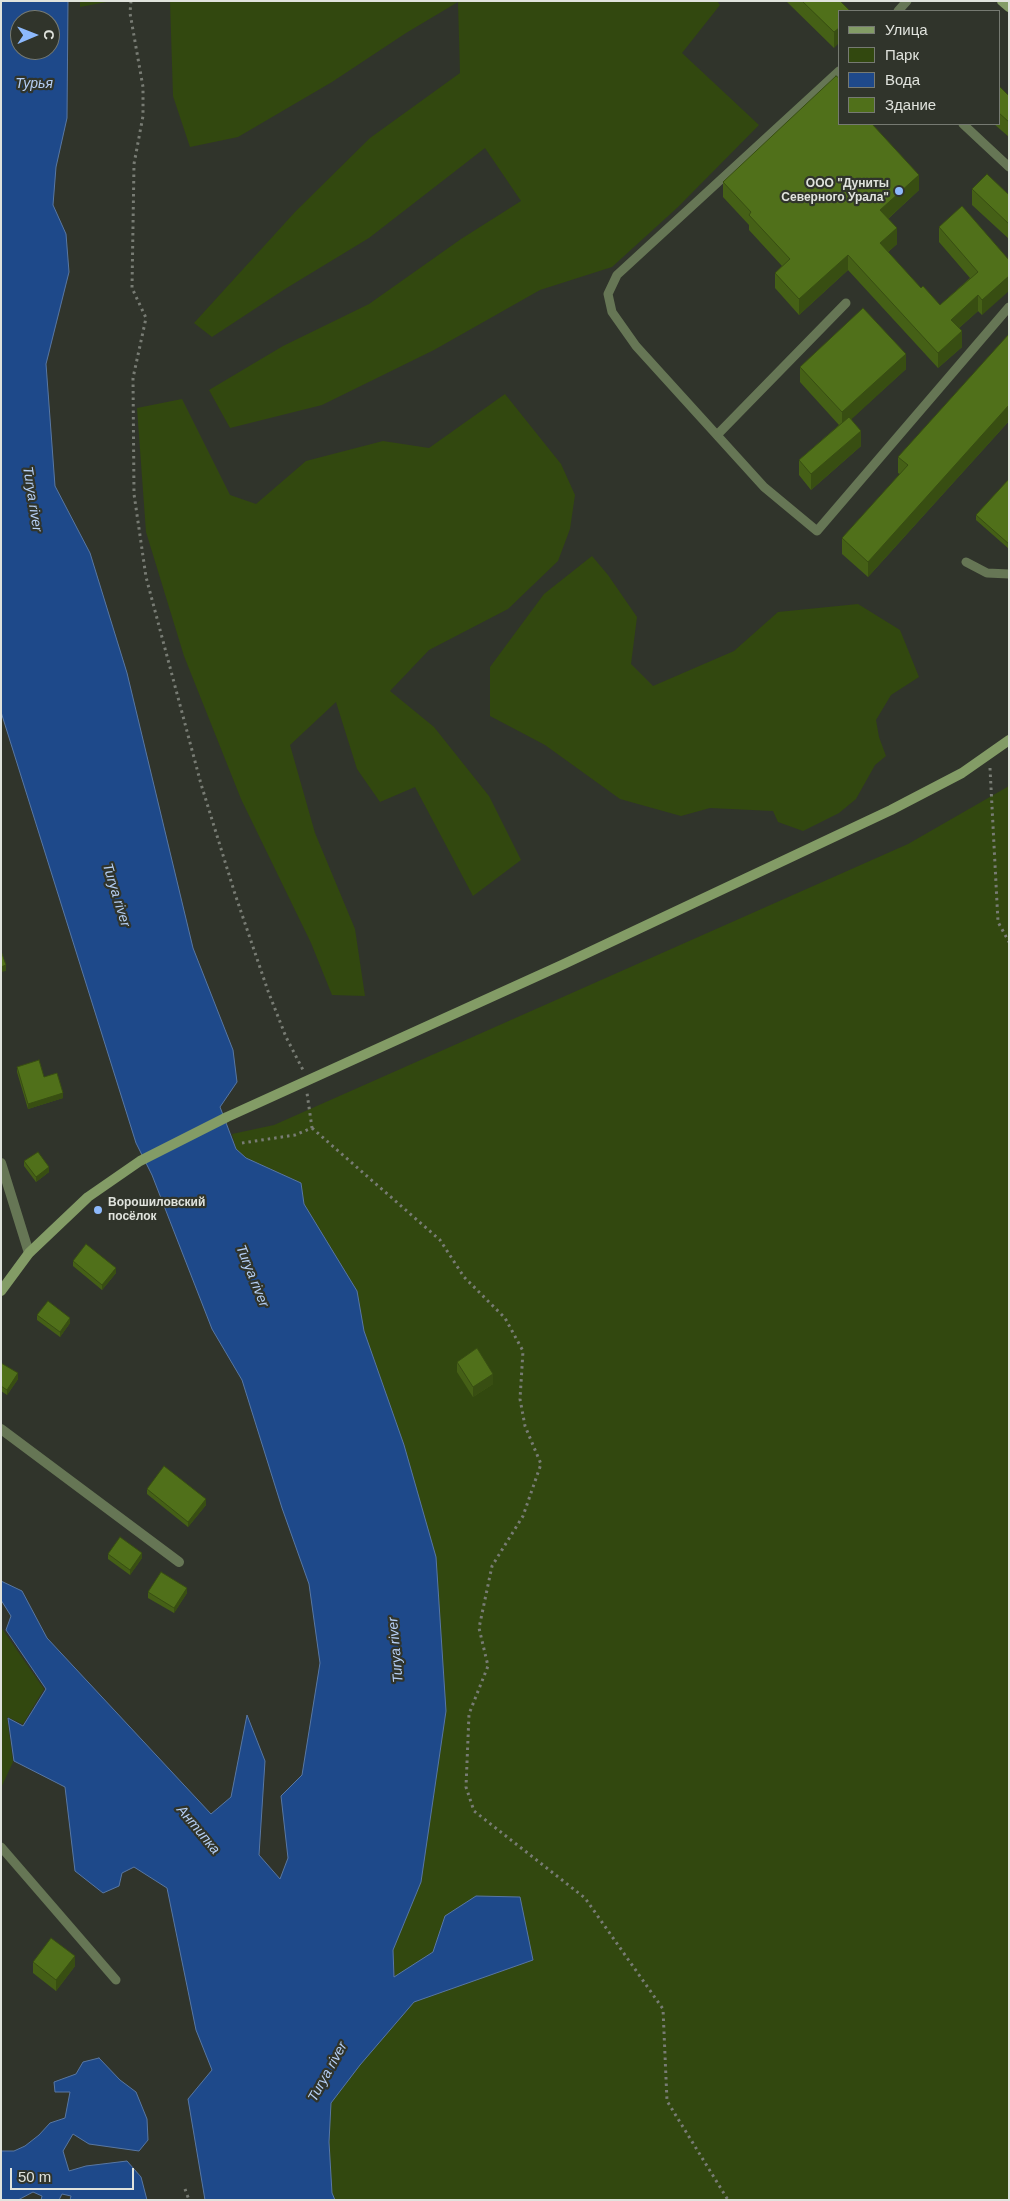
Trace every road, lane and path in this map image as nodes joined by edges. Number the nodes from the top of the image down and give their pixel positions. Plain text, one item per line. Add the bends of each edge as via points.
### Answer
1 (131, 1) edge
2 (1002, 1) edge
3 (1009, 7) edge
4 (838, 72) edge
5 (964, 125) edge
6 (1009, 167) edge
7 (846, 303) dead end
8 (1009, 307) edge
9 (717, 434) junction
10 (966, 562) dead end
11 (1009, 574) edge
12 (1009, 740) edge
13 (989, 754) junction
14 (1009, 942) edge
15 (308, 1080) junction
16 (312, 1128) junction
17 (242, 1144) dead end
18 (1, 1163) edge
19 (29, 1253) junction
20 (1, 1291) edge
21 (1, 1429) edge
22 (178, 1562) dead end
23 (1, 1847) edge
24 (116, 1980) dead end
25 (185, 2189) dead end
26 (189, 2200) edge
27 (728, 2200) edge

1 - 15 path via 130,13 143,87 143,116 134,164 132,288 146,318 133,378 134,494 146,577 201,784 235,894 286,1037
2 - 3 main road
4 - 9 lane via 617,275 608,294 612,312 636,346
5 - 6 lane
7 - 9 lane
8 - 9 lane via 817,531 764,487
10 - 11 lane via 987,573
12 - 13 main road
13 - 14 path via 998,922
13 - 15 main road via 962,773 891,810
15 - 16 path
15 - 19 main road via 140,1161 88,1197
16 - 17 path via 295,1136
16 - 27 path via 440,1240 464,1277 505,1318 523,1350 520,1399 525,1426 541,1464 523,1516 492,1566 479,1628 488,1666 469,1714 466,1787 474,1811 585,1898 663,2009 667,2101
18 - 19 street
19 - 20 main road
21 - 22 street
23 - 24 lane
25 - 26 path

